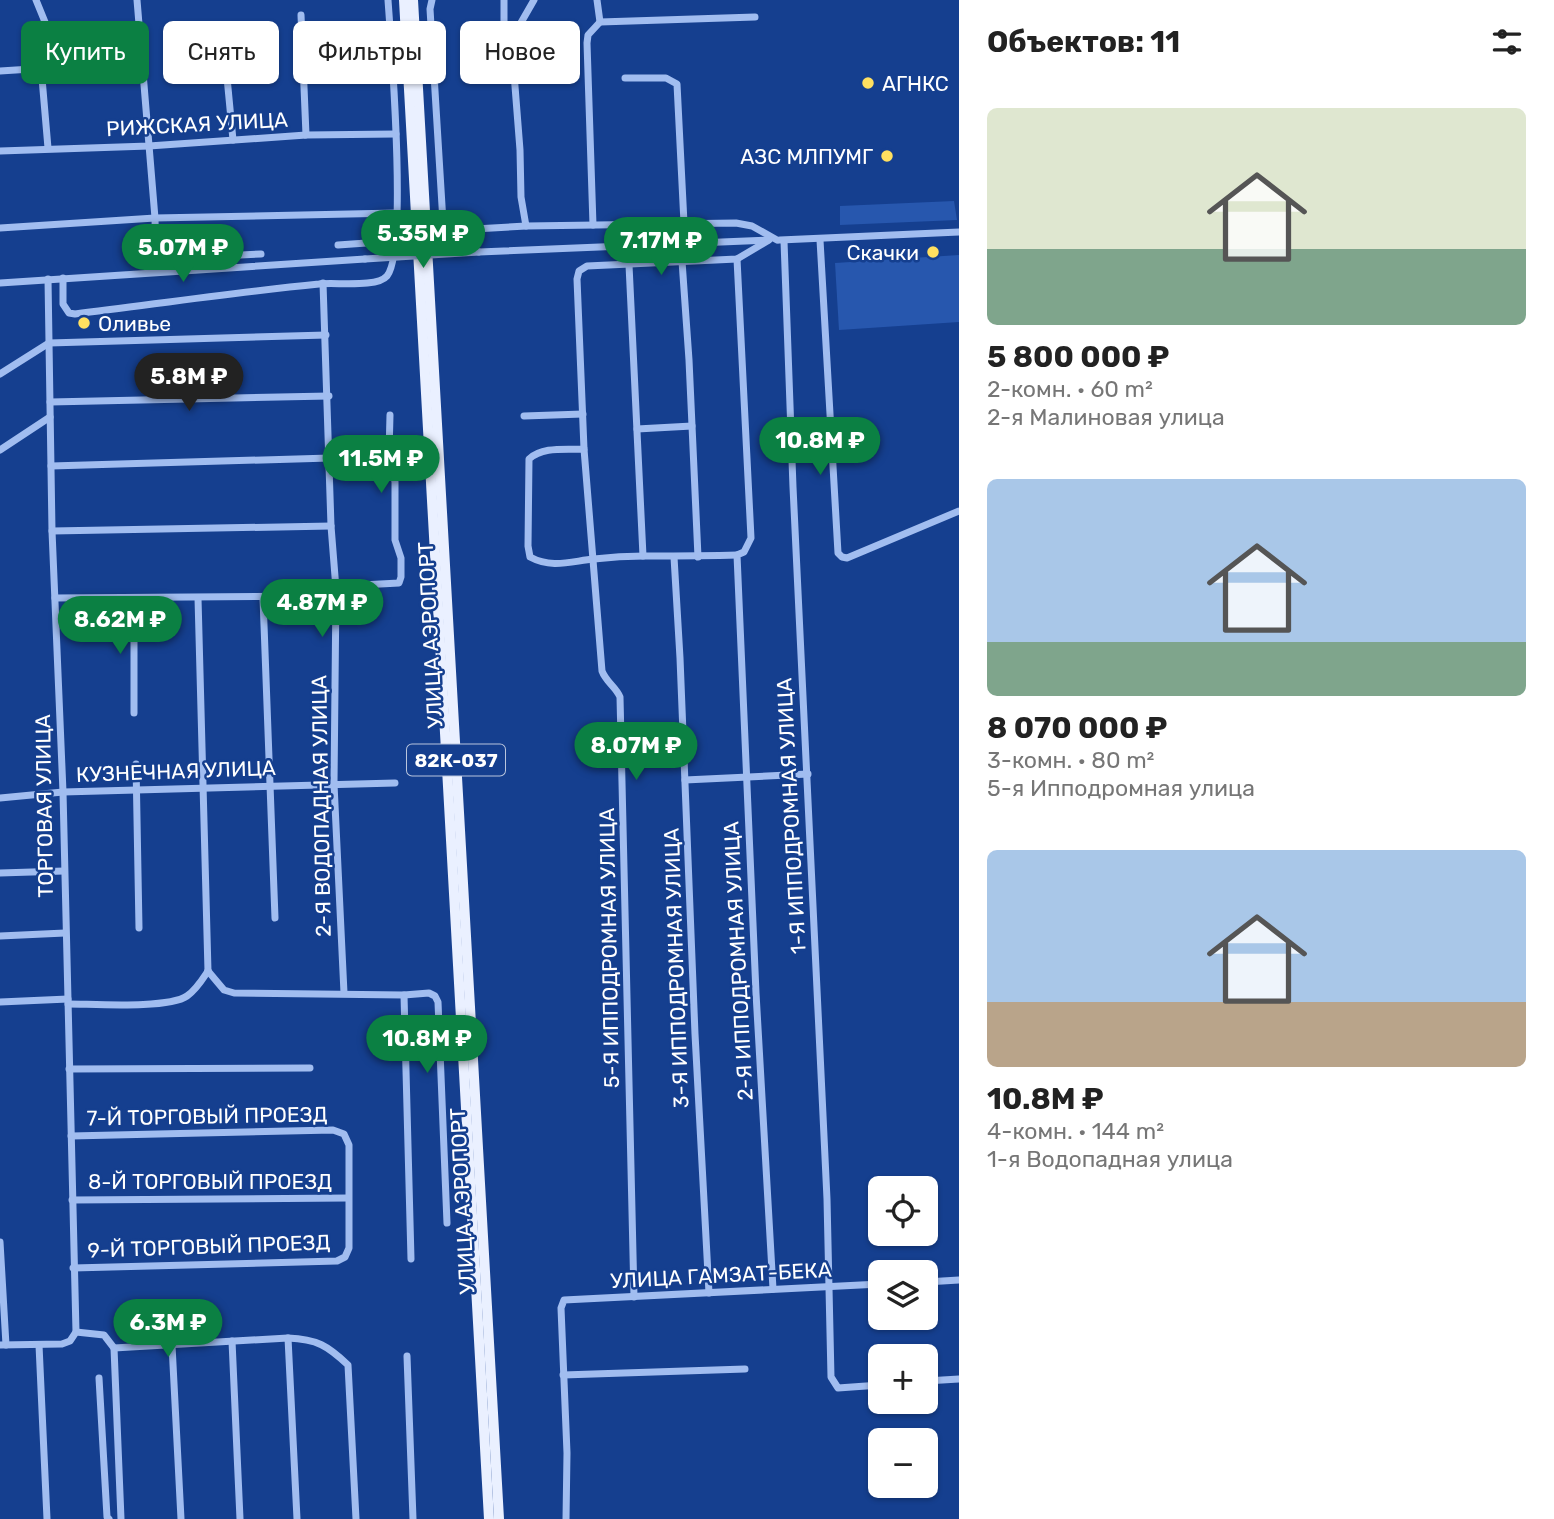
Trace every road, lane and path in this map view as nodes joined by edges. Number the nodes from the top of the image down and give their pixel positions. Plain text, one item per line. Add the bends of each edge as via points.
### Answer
1 (36, 0) edge
2 (137, 0) edge
3 (388, 0) edge
4 (404, 0) edge
5 (413, 0) edge
6 (432, 0) edge
7 (504, 0) edge
8 (534, 0) edge
9 (597, 0) edge
10 (301, 15) dead end
11 (755, 17) dead end
12 (45, 21) edge
13 (138, 21) edge
14 (505, 21) edge
15 (522, 21) edge
16 (600, 22) junction
17 (21, 69) edge
18 (0, 71) edge
19 (625, 78) dead end
20 (42, 84) edge
21 (143, 84) edge
22 (228, 84) edge
23 (515, 84) edge
24 (396, 134) junction
25 (306, 135) junction
26 (233, 140) junction
27 (149, 146) junction
28 (48, 148) junction
29 (0, 151) edge
30 (397, 213) junction
31 (155, 219) junction
32 (684, 223) junction
33 (593, 225) junction
34 (526, 226) junction
35 (0, 228) edge
36 (959, 232) edge
37 (776, 240) junction
38 (820, 240) junction
39 (394, 241) junction
40 (338, 245) dead end
41 (261, 254) dead end
42 (156, 259) junction
43 (737, 260) junction
44 (681, 261) junction
45 (629, 265) junction
46 (156, 272) junction
47 (63, 278) junction
48 (48, 279) junction
49 (0, 283) edge
50 (323, 283) junction
51 (326, 335) junction
52 (49, 343) junction
53 (0, 374) edge
54 (328, 396) junction
55 (50, 402) junction
56 (583, 414) junction
57 (390, 415) dead end
58 (524, 416) dead end
59 (50, 417) junction
60 (692, 426) junction
61 (637, 429) junction
62 (584, 449) junction
63 (0, 450) edge
64 (330, 458) junction
65 (51, 466) junction
66 (959, 511) edge
67 (331, 526) junction
68 (52, 531) junction
69 (737, 555) junction
70 (643, 556) junction
71 (674, 557) junction
72 (698, 557) junction
73 (593, 559) junction
74 (336, 589) junction
75 (55, 598) junction
76 (198, 598) junction
77 (263, 598) junction
78 (134, 599) junction
79 (134, 713) dead end
80 (136, 764) dead end
81 (808, 774) junction
82 (747, 777) junction
83 (685, 780) junction
84 (395, 783) dead end
85 (334, 784) junction
86 (270, 787) junction
87 (202, 788) junction
88 (135, 790) junction
89 (63, 792) junction
90 (0, 798) edge
91 (64, 871) junction
92 (0, 873) edge
93 (275, 918) dead end
94 (139, 928) dead end
95 (65, 933) junction
96 (0, 936) edge
97 (208, 971) junction
98 (344, 993) junction
99 (404, 995) junction
100 (68, 1001) junction
101 (0, 1002) edge
102 (310, 1068) dead end
103 (69, 1069) junction
104 (71, 1136) junction
105 (348, 1198) junction
106 (72, 1199) junction
107 (447, 1223) dead end
108 (0, 1242) edge
109 (411, 1259) dead end
110 (74, 1268) junction
111 (959, 1280) edge
112 (938, 1281) edge
113 (868, 1285) edge
114 (829, 1287) junction
115 (773, 1289) junction
116 (709, 1293) junction
117 (634, 1297) junction
118 (76, 1332) junction
119 (288, 1338) junction
120 (232, 1342) junction
121 (3, 1345) edge
122 (39, 1345) junction
123 (172, 1345) junction
124 (114, 1348) junction
125 (407, 1356) dead end
126 (745, 1369) dead end
127 (563, 1375) junction
128 (99, 1378) dead end
129 (959, 1379) edge
130 (938, 1380) edge
131 (868, 1385) edge
132 (108, 1518) edge
133 (47, 1519) edge
134 (121, 1519) edge
135 (181, 1519) edge
136 (240, 1519) edge
137 (297, 1519) edge
138 (356, 1519) edge
139 (412, 1519) edge
140 (489, 1519) edge
141 (499, 1519) edge
142 (566, 1519) edge

1 - 12 street
2 - 13 street
3 - 24 street
4 - 140 main road, УЛИЦА АЭРОПОРТ
5 - 141 main road, УЛИЦА АЭРОПОРТ / 82К-037
6 - 34 street via 443,222 457,230
7 - 14 street
8 - 15 street
9 - 16 street
10 - 25 street
11 - 16 street
16 - 33 street via 587,43
17 - 18 street
19 - 32 street via 666,78 677,84
20 - 28 street
21 - 27 street
22 - 26 street
23 - 34 street
24 - 25 street, РИЖСКАЯ УЛИЦА
24 - 30 street
25 - 26 street, РИЖСКАЯ УЛИЦА
26 - 27 street, РИЖСКАЯ УЛИЦА
27 - 28 street, РИЖСКАЯ УЛИЦА
27 - 31 street
28 - 29 street, РИЖСКАЯ УЛИЦА
30 - 31 street
30 - 39 street
31 - 35 street
31 - 42 street
32 - 33 street
32 - 37 street via 736,223
33 - 34 street
36 - 38 street
37 - 38 street
37 - 43 street
37 - 46 street, bridge
37 - 81 street, 1-Я ИППОДРОМНАЯ УЛИЦА via 791,379
38 - 66 street via 838,553 847,558
39 - 40 street
39 - 50 street via 393,264 380,281
41 - 42 street
42 - 46 street
43 - 44 street
43 - 69 street, 2-Я ИППОДРОМНАЯ УЛИЦА via 751,538
44 - 45 street
44 - 60 street
45 - 56 street, 5-Я ИППОДРОМНАЯ УЛИЦА via 579,271
45 - 61 street
46 - 47 street
47 - 48 street
47 - 50 street via 63,304 75,314
48 - 49 street
48 - 52 street, ТОРГОВАЯ УЛИЦА
50 - 51 street, 2-Я ВОДОПАДНАЯ УЛИЦА
51 - 52 street
51 - 54 street, 2-Я ВОДОПАДНАЯ УЛИЦА
52 - 53 street
52 - 55 street, ТОРГОВАЯ УЛИЦА
54 - 55 street
54 - 64 street, 2-Я ВОДОПАДНАЯ УЛИЦА
55 - 59 street, ТОРГОВАЯ УЛИЦА
56 - 58 street
56 - 62 street, 5-Я ИППОДРОМНАЯ УЛИЦА
57 - 74 street via 394,540 401,558 401,578 399,583
59 - 63 street
59 - 65 street, ТОРГОВАЯ УЛИЦА
60 - 61 street
60 - 72 street
61 - 70 street
62 - 73 street, 5-Я ИППОДРОМНАЯ УЛИЦА
62 - 73 street via 544,451 529,459 528,553 547,563
64 - 65 street
64 - 67 street, 2-Я ВОДОПАДНАЯ УЛИЦА
65 - 68 street, ТОРГОВАЯ УЛИЦА
67 - 68 street
67 - 74 street, 2-Я ВОДОПАДНАЯ УЛИЦА
68 - 75 street, ТОРГОВАЯ УЛИЦА
69 - 72 street
69 - 82 street, 2-Я ИППОДРОМНАЯ УЛИЦА
70 - 71 street
70 - 73 street
71 - 72 street
71 - 83 street, 3-Я ИППОДРОМНАЯ УЛИЦА
73 - 117 street, 5-Я ИППОДРОМНАЯ УЛИЦА via 602,671 620,697
74 - 77 street via 325,596
74 - 85 street, 2-Я ВОДОПАДНАЯ УЛИЦА
75 - 78 street
75 - 89 street, ТОРГОВАЯ УЛИЦА
76 - 77 street
76 - 78 street
76 - 87 street
77 - 86 street
78 - 79 street
80 - 88 street
81 - 82 street
81 - 114 street, 1-Я ИППОДРОМНАЯ УЛИЦА
82 - 83 street
82 - 115 street, 2-Я ИППОДРОМНАЯ УЛИЦА
83 - 116 street, 3-Я ИППОДРОМНАЯ УЛИЦА
84 - 85 street, КУЗНЕЧНАЯ УЛИЦА
85 - 86 street, КУЗНЕЧНАЯ УЛИЦА
85 - 98 street, 2-Я ВОДОПАДНАЯ УЛИЦА
86 - 87 street, КУЗНЕЧНАЯ УЛИЦА
86 - 93 street
87 - 88 street, КУЗНЕЧНАЯ УЛИЦА
87 - 97 street
88 - 89 street, КУЗНЕЧНАЯ УЛИЦА
88 - 94 street
89 - 90 street, КУЗНЕЧНАЯ УЛИЦА
89 - 91 street, ТОРГОВАЯ УЛИЦА
91 - 92 street
91 - 95 street, ТОРГОВАЯ УЛИЦА
95 - 96 street
95 - 100 street, ТОРГОВАЯ УЛИЦА
97 - 98 street via 224,990 234,993
97 - 100 street via 186,997 177,1000
98 - 99 street
99 - 107 street via 429,993 438,1002
99 - 109 street
100 - 101 street
100 - 103 street, ТОРГОВАЯ УЛИЦА
102 - 103 street
103 - 104 street, ТОРГОВАЯ УЛИЦА
104 - 105 street, 7-Й ТОРГОВЫЙ ПРОЕЗД via 333,1130 344,1134 349,1145
104 - 106 street, ТОРГОВАЯ УЛИЦА
105 - 106 street, 8-Й ТОРГОВЫЙ ПРОЕЗД
105 - 110 street, 9-Й ТОРГОВЫЙ ПРОЕЗД via 349,1248 337,1261
106 - 110 street, ТОРГОВАЯ УЛИЦА
108 - 121 street
110 - 118 street, ТОРГОВАЯ УЛИЦА
111 - 112 street
113 - 114 street, УЛИЦА ГАМЗАТ-БЕКА
114 - 115 street, УЛИЦА ГАМЗАТ-БЕКА
114 - 131 street, 1-Я ИППОДРОМНАЯ УЛИЦА via 831,1377 838,1388
115 - 116 street, УЛИЦА ГАМЗАТ-БЕКА
116 - 117 street, УЛИЦА ГАМЗАТ-БЕКА
117 - 127 street, УЛИЦА ГАМЗАТ-БЕКА via 564,1300
118 - 122 street via 62,1344
118 - 124 street via 104,1335
119 - 120 street
119 - 137 street
119 - 138 street via 322,1343 348,1365
120 - 123 street
120 - 136 street
121 - 122 street
122 - 133 street
123 - 124 street
123 - 135 street
124 - 134 street
125 - 139 street
126 - 127 street
127 - 142 street
128 - 132 street
129 - 130 street

